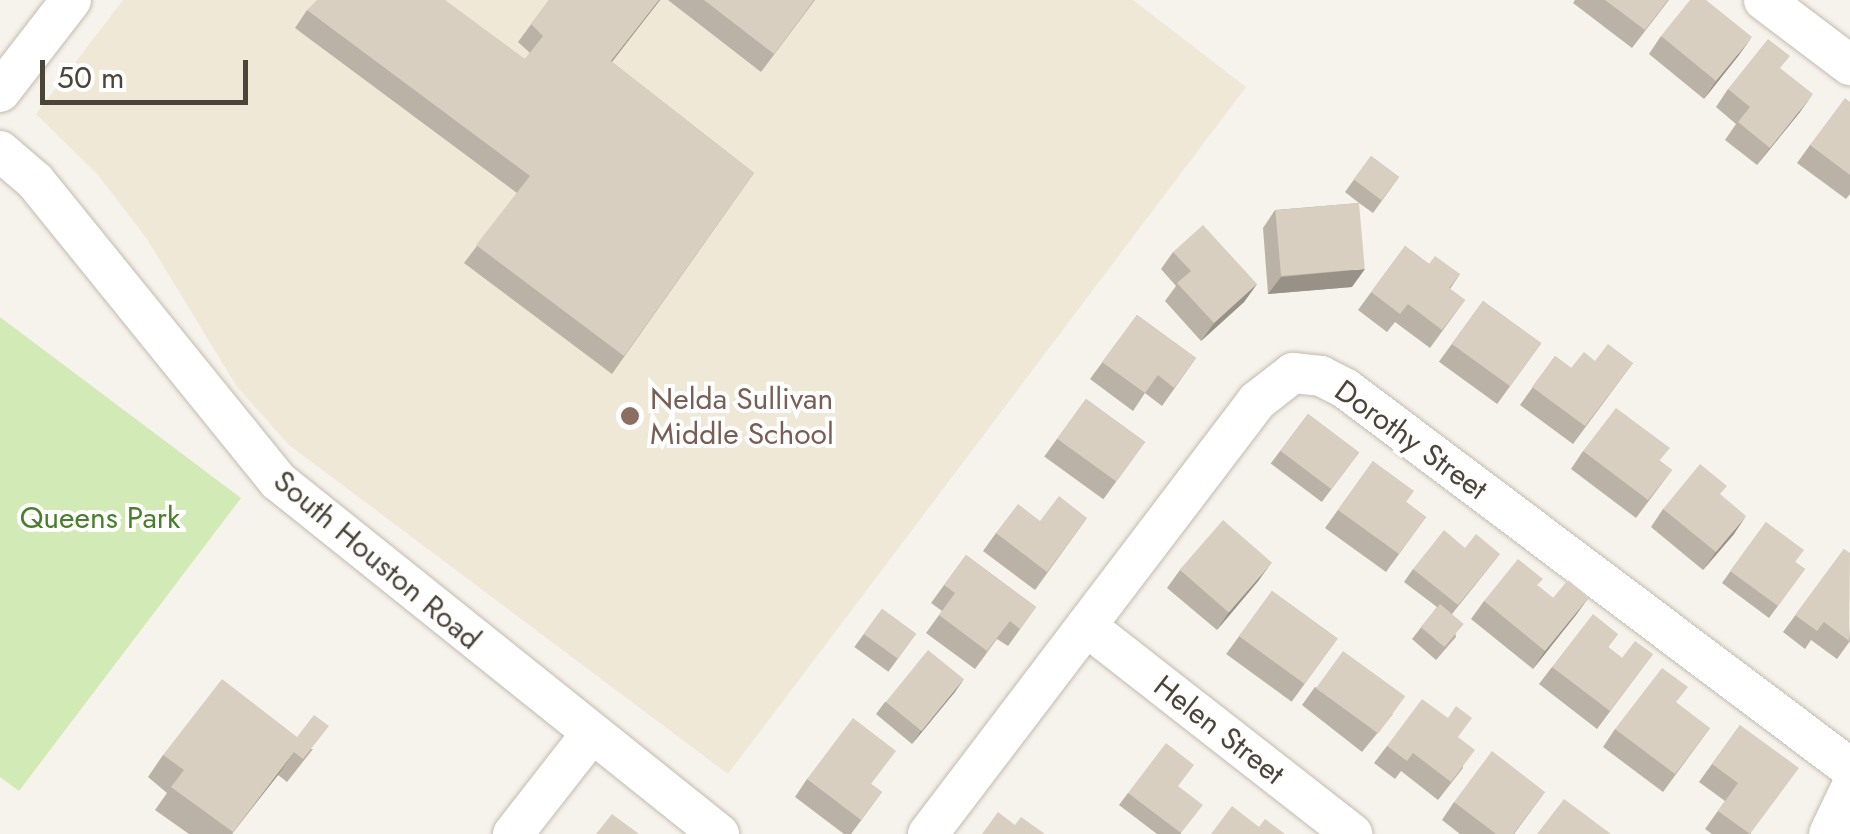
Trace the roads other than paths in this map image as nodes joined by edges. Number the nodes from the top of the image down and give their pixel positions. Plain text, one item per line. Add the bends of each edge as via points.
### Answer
1 (71, 0) edge
2 (1764, 0) edge
3 (1807, 12) edge
4 (1850, 65) edge
5 (5, 75) edge
6 (0, 151) edge
7 (1086, 626) junction
8 (590, 734) junction
9 (1850, 768) edge
10 (1850, 790) edge
11 (513, 834) edge
12 (719, 834) edge
13 (928, 834) edge
14 (1352, 834) edge
15 (1830, 834) edge

1 - 5 street
2 - 3 street
3 - 4 street
6 - 8 street, South Houston Road via 36,181 278,481
7 - 9 street, Dorothy Street via 1257,400 1293,374 1321,376
7 - 13 street, Dorothy Street
7 - 14 street, Helen Street
8 - 11 street
8 - 12 street, South Houston Road
10 - 15 street

